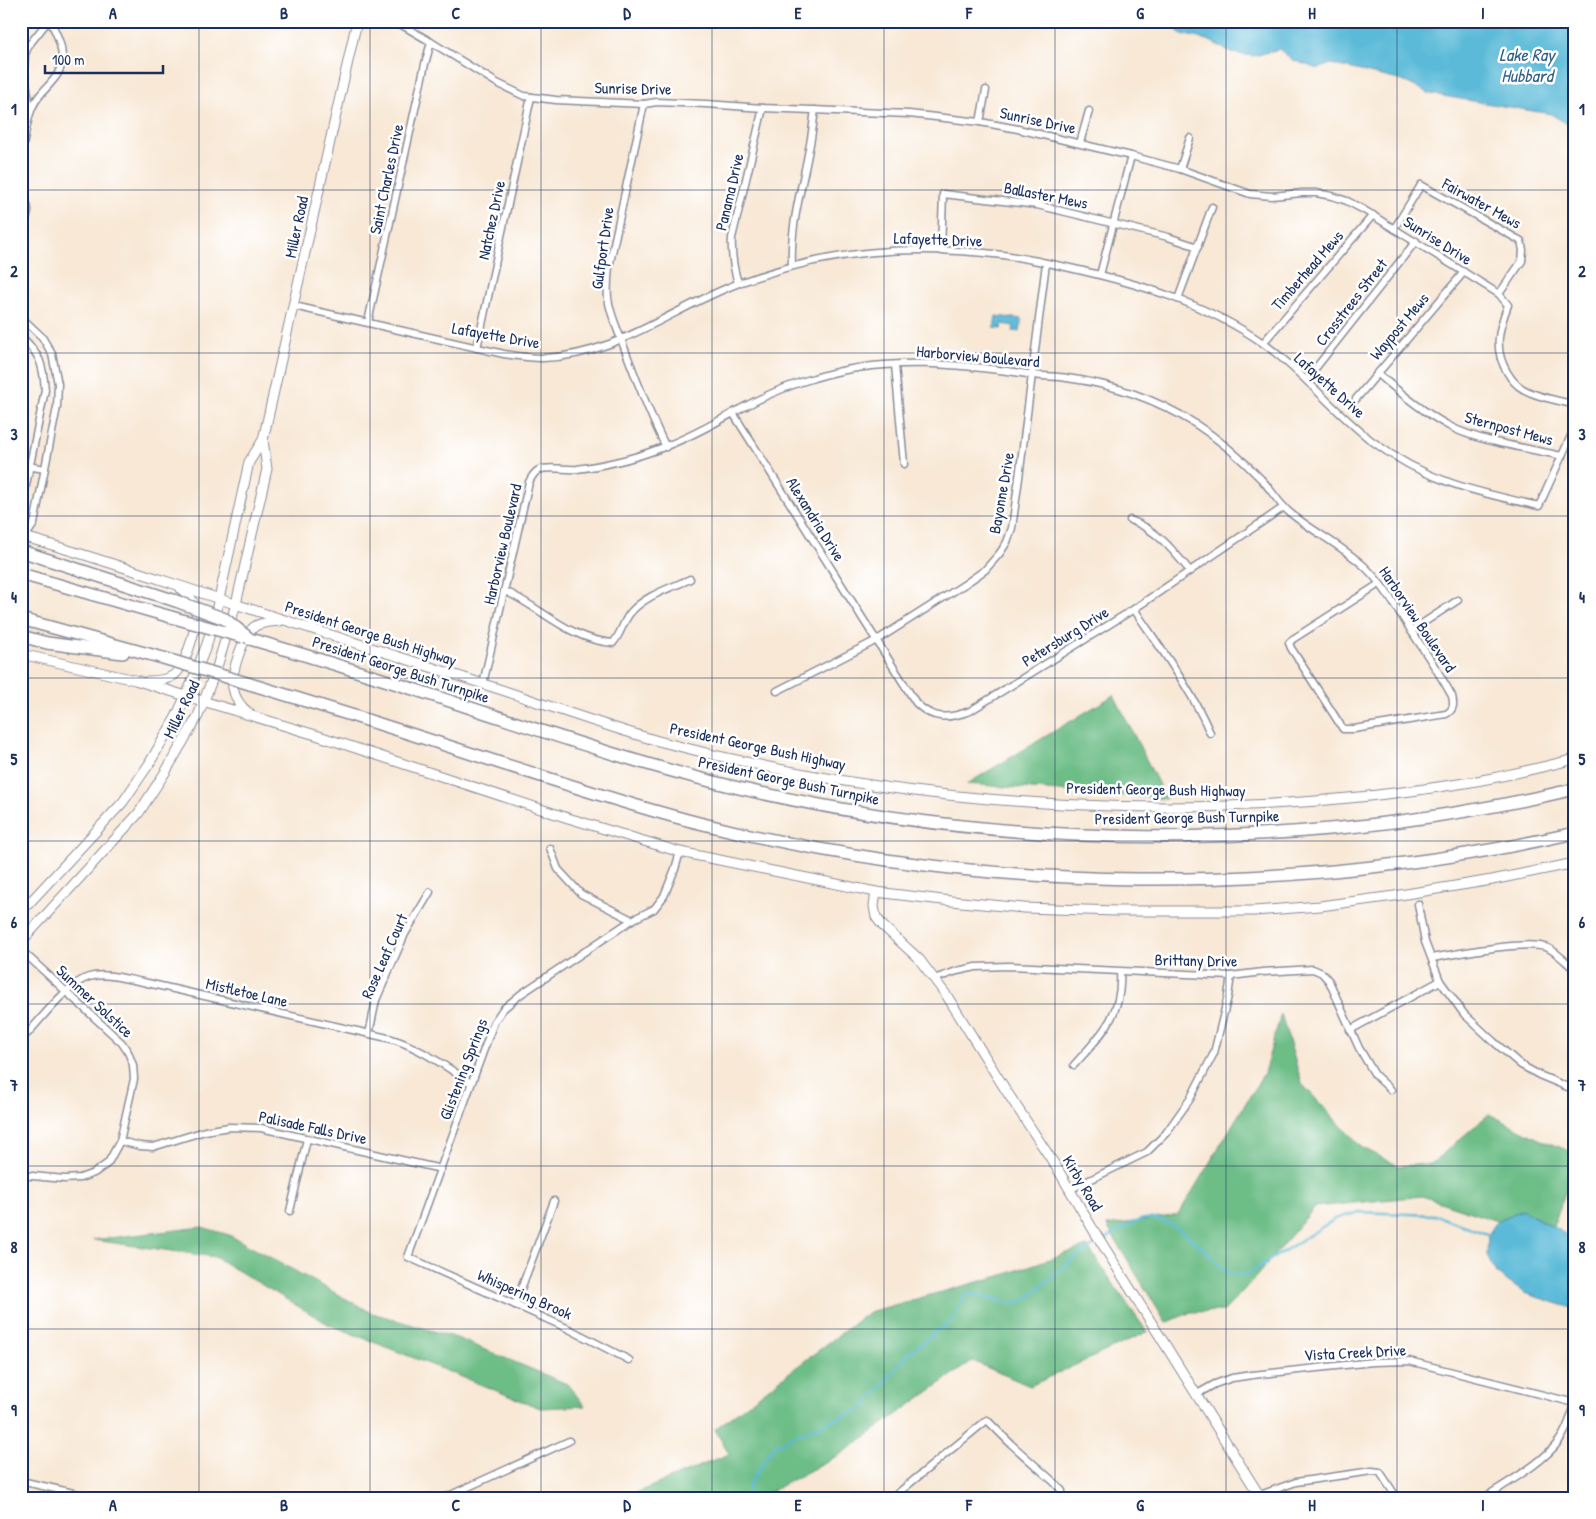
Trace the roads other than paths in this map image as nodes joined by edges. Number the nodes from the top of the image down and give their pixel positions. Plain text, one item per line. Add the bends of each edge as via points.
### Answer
1 (49, 21) edge
2 (357, 21) edge
3 (394, 21) edge
4 (431, 42) junction
5 (986, 90) dead end
6 (532, 97) junction
7 (644, 104) junction
8 (763, 108) junction
9 (816, 110) junction
10 (1089, 111) dead end
11 (980, 122) junction
12 (21, 132) edge
13 (1190, 138) dead end
14 (23, 143) edge
15 (1080, 143) junction
16 (1131, 156) junction
17 (21, 158) edge
18 (1180, 169) junction
19 (21, 187) edge
20 (1212, 208) dead end
21 (1373, 216) junction
22 (1114, 223) junction
23 (21, 227) edge
24 (1394, 229) junction
25 (1416, 241) junction
26 (1198, 247) junction
27 (940, 251) junction
28 (1046, 263) junction
29 (792, 265) junction
30 (1464, 272) junction
31 (1100, 275) junction
32 (738, 283) junction
33 (1499, 294) junction
34 (1178, 299) junction
35 (294, 306) junction
36 (21, 317) edge
37 (368, 322) junction
38 (21, 336) edge
39 (621, 339) junction
40 (1263, 343) junction
41 (477, 348) junction
42 (896, 364) junction
43 (1378, 373) junction
44 (1031, 374) junction
45 (1307, 379) junction
46 (1356, 399) dead end
47 (1575, 405) edge
48 (733, 413) junction
49 (1575, 427) edge
50 (263, 440) junction
51 (666, 447) junction
52 (1562, 456) junction
53 (904, 464) dead end
54 (21, 465) edge
55 (29, 466) junction
56 (45, 469) junction
57 (1284, 507) junction
58 (21, 510) edge
59 (1130, 520) dead end
60 (21, 524) edge
61 (23, 536) edge
62 (21, 551) edge
63 (1190, 571) junction
64 (21, 574) edge
65 (690, 579) dead end
66 (176, 584) junction
67 (1379, 584) junction
68 (504, 592) junction
69 (219, 599) junction
70 (1458, 600) dead end
71 (236, 604) junction
72 (1134, 609) junction
73 (21, 619) edge
74 (285, 620) junction
75 (1411, 631) junction
76 (21, 636) edge
77 (250, 638) junction
78 (877, 640) junction
79 (21, 654) edge
80 (163, 658) junction
81 (135, 680) junction
82 (483, 684) junction
83 (777, 691) dead end
84 (186, 696) junction
85 (204, 701) junction
86 (252, 716) junction
87 (1210, 733) dead end
88 (1575, 759) edge
89 (1575, 789) edge
90 (1575, 833) edge
91 (550, 848) dead end
92 (680, 852) junction
93 (1575, 863) edge
94 (430, 892) dead end
95 (876, 892) junction
96 (1418, 904) dead end
97 (21, 912) edge
98 (632, 920) junction
99 (21, 942) edge
100 (21, 950) edge
101 (1432, 958) junction
102 (1575, 970) edge
103 (1120, 972) junction
104 (1231, 976) junction
105 (934, 979) junction
106 (1440, 980) junction
107 (66, 992) junction
108 (1350, 1030) junction
109 (27, 1034) dead end
110 (369, 1034) junction
111 (1074, 1065) dead end
112 (471, 1083) junction
113 (1392, 1090) dead end
114 (1575, 1090) edge
115 (307, 1138) junction
116 (120, 1141) junction
117 (441, 1169) junction
118 (21, 1175) edge
119 (1070, 1190) junction
120 (554, 1201) dead end
121 (290, 1211) dead end
122 (408, 1257) joint
123 (515, 1305) junction
124 (629, 1360) dead end
125 (1197, 1394) junction
126 (1575, 1404) edge
127 (569, 1441) dead end
128 (21, 1481) edge
129 (1261, 1496) edge
130 (95, 1498) edge
131 (444, 1498) edge
132 (892, 1498) edge
133 (1062, 1498) edge
134 (1397, 1498) edge
135 (1484, 1498) edge

1 - 12 street via 25,54 28,102
1 - 14 street via 60,40 62,60 58,74 33,105
2 - 35 main road, Miller Road
3 - 4 street, Sunrise Drive
4 - 6 street, Sunrise Drive via 497,83
4 - 37 street, Saint Charles Drive
5 - 11 street
6 - 7 street, Sunrise Drive
6 - 41 street, Natchez Drive
7 - 8 street, Sunrise Drive
7 - 39 street, Gulfport Drive via 608,283 611,313
8 - 9 street, Sunrise Drive
8 - 32 street, Panama Drive via 732,238 731,256
9 - 11 street, Sunrise Drive via 909,114
9 - 29 street via 792,231
10 - 15 street
11 - 15 street, Sunrise Drive
13 - 18 street
14 - 17 street
15 - 16 street, Sunrise Drive
16 - 18 street, Sunrise Drive
16 - 22 street
18 - 21 street, Sunrise Drive via 1250,194 1332,196
19 - 23 street via 29,206 26,221
20 - 26 street
21 - 24 street, Sunrise Drive
21 - 40 street, Timberhead Mews
22 - 26 street, Ballaster Mews
22 - 27 street, Ballaster Mews via 1037,205 943,194
22 - 31 street
24 - 25 street, Sunrise Drive
24 - 33 street, Fairwater Mews via 1421,185 1521,241 1522,261
25 - 30 street, Sunrise Drive
25 - 45 street, Crosstrees Street
26 - 34 street
27 - 28 street, Lafayette Drive via 1004,255
27 - 29 street, Lafayette Drive via 864,252
28 - 31 street, Lafayette Drive
28 - 44 street, Bayonne Drive
29 - 32 street, Lafayette Drive
30 - 33 street, Sunrise Drive
30 - 43 street, Waypost Mews
31 - 34 street, Lafayette Drive
32 - 39 street, Lafayette Drive
33 - 47 street via 1508,305 1499,332 1500,358 1512,380 1535,394
34 - 40 street, Lafayette Drive via 1204,309
35 - 37 street, Lafayette Drive
35 - 50 main road, Miller Road
36 - 56 street via 42,337 52,354 56,371 57,407
37 - 41 street, Lafayette Drive
38 - 55 street via 39,357 44,372 45,390
39 - 41 street, Lafayette Drive via 596,349 544,358 526,358
39 - 51 street, Gulfport Drive via 640,392
40 - 45 street, Lafayette Drive
42 - 44 street, Harborview Boulevard via 965,366
42 - 48 street, Harborview Boulevard via 816,377
42 - 53 street
43 - 46 street, Waypost Mews
43 - 52 street, Sternpost Mews via 1403,395 1450,427 1490,440
44 - 57 street, Harborview Boulevard via 1107,386 1174,411 1234,454 1262,480
44 - 78 street, Bayonne Drive via 1012,528 1007,542 985,570
45 - 52 street, Lafayette Drive via 1372,441 1420,471 1474,491 1539,506
48 - 51 street, Harborview Boulevard
48 - 78 street, Alexandria Drive
49 - 52 street
50 - 69 main road, Miller Road via 250,462
50 - 71 main road, Miller Road via 267,469
51 - 68 street, Harborview Boulevard via 601,465 539,470 534,474 529,482
54 - 55 street
55 - 56 street
55 - 58 street
56 - 61 street via 34,524
57 - 63 street, Petersburg Drive
57 - 67 street, Harborview Boulevard via 1362,564
59 - 63 street via 1160,538
60 - 61 street
61 - 66 main road, President George Bush Highway
62 - 77 highway, bridge via 176,600 225,619
63 - 72 street, Petersburg Drive
64 - 77 highway, President George Bush Turnpike, bridge
65 - 68 street via 639,605 631,612 613,643 570,631 521,599
66 - 69 main road, President George Bush Highway
66 - 81 main road via 191,597 196,608 197,620 186,657 174,675 158,681
67 - 75 street, Harborview Boulevard
67 - 75 street, Harborview Boulevard via 1290,643 1343,729 1446,714 1453,709 1452,696
68 - 82 street, Harborview Boulevard
69 - 71 main road, President George Bush Highway
69 - 84 main road, Miller Road via 207,644
70 - 75 street
71 - 74 main road, President George Bush Highway
71 - 85 main road, Miller Road
72 - 78 street, Petersburg Drive via 957,716 924,712
72 - 87 street
73 - 80 highway
74 - 82 main road, President George Bush Highway
74 - 86 main road via 255,626 248,634 234,670 232,687 236,698
76 - 80 highway via 47,643
77 - 89 highway, President George Bush Turnpike via 694,777 833,808 946,824 1107,836 1259,834 1420,818
78 - 83 street, Bayonne Drive
79 - 81 main road
80 - 90 highway, bridge via 673,816 812,848 944,867 1096,879 1267,877 1409,863
81 - 84 main road
82 - 88 main road, President George Bush Highway via 657,740 735,760 822,777 1002,799 1109,806 1291,803 1467,783
84 - 85 main road
84 - 97 main road, Miller Road via 149,764 123,802
85 - 86 main road
85 - 99 main road, Miller Road via 138,814
86 - 92 main road
91 - 98 street via 558,869 581,894
92 - 95 main road
92 - 98 street, Glistening Springs via 664,896 654,909
93 - 95 main road via 1394,896 1254,911 1024,908
94 - 110 street, Rose Leaf Court via 405,934 376,1000
95 - 105 main road, Kirby Road via 876,917
96 - 101 street via 1425,942
98 - 112 street, Glistening Springs via 503,1009 494,1022
100 - 107 street, Summer Solstice
101 - 102 street via 1537,945 1554,951
101 - 106 street
103 - 104 street, Brittany Drive
103 - 105 street, Brittany Drive via 976,967
103 - 111 street via 1119,996 1111,1020
104 - 108 street, Brittany Drive via 1313,969 1322,973 1329,981
104 - 119 street via 1214,1053 1190,1099 1166,1134 1147,1152
105 - 119 main road, Kirby Road
106 - 108 street
106 - 114 street via 1464,1014 1521,1065
107 - 109 street, Mistletoe Lane
107 - 110 street, Mistletoe Lane via 90,977 109,976
107 - 116 street, Summer Solstice via 122,1043 134,1065 134,1079
108 - 113 street, Brittany Drive via 1375,1075
110 - 112 street, Mistletoe Lane via 410,1045
112 - 117 street, Glistening Springs
115 - 116 street, Palisade Falls Drive via 261,1128 229,1127 153,1147
115 - 117 street, Palisade Falls Drive
115 - 121 street
116 - 118 street, Summer Solstice via 108,1164 80,1178
117 - 122 street, Glistening Springs
119 - 125 main road, Kirby Road
120 - 123 street
122 - 123 street, Whispering Brook
123 - 124 street, Whispering Brook via 569,1328
125 - 126 street, Vista Creek Drive via 1214,1384 1243,1376 1410,1361
125 - 129 main road, Kirby Road
126 - 135 street via 1564,1434 1553,1448
127 - 131 street
128 - 130 street
129 - 134 street via 1296,1482 1372,1471 1380,1472
132 - 133 street via 987,1420 1055,1483 1062,1491

